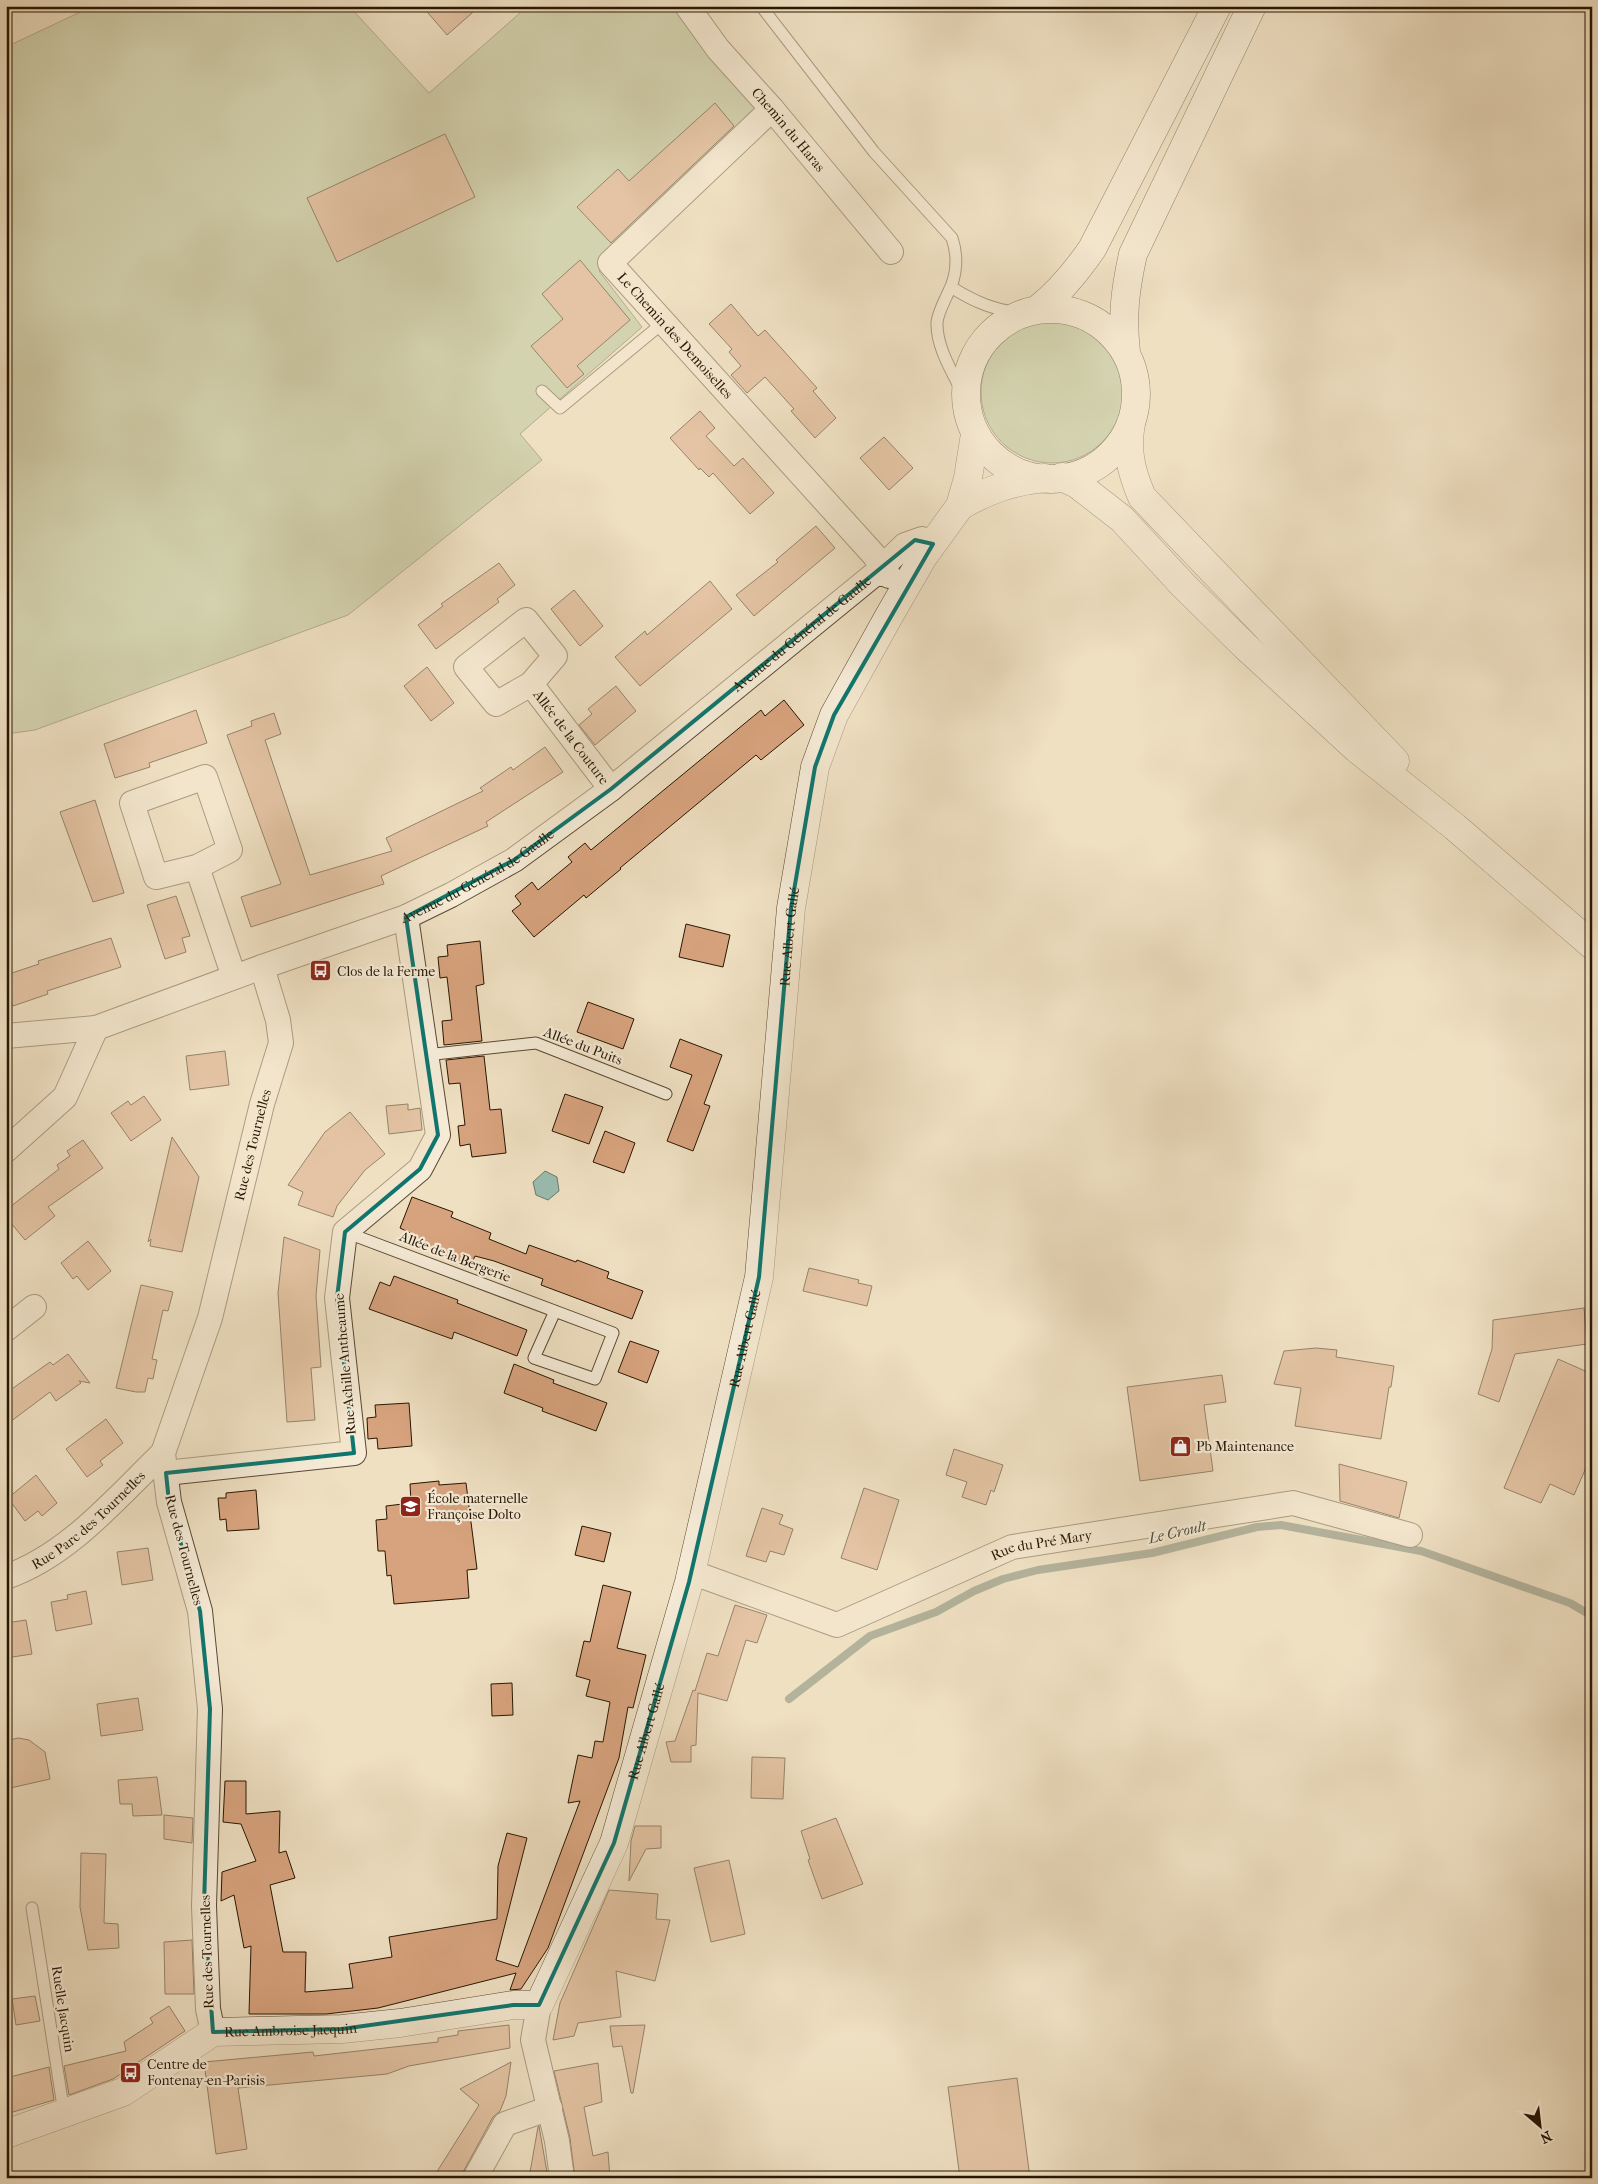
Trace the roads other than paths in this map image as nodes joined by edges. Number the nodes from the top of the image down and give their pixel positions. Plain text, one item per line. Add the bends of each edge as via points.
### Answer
1 (687, 6) edge
2 (761, 6) edge
3 (1217, 6) edge
4 (1252, 6) edge
5 (772, 109) junction
6 (891, 252) dead end
7 (951, 287) junction
8 (1030, 311) junction
9 (664, 322) junction
10 (1126, 352) junction
11 (542, 391) dead end
12 (966, 400) junction
13 (1131, 423) junction
14 (975, 434) junction
15 (1054, 478) junction
16 (960, 506) junction
17 (889, 575) junction
18 (531, 684) dead end
19 (611, 789) junction
20 (1455, 827) junction
21 (197, 867) junction
22 (406, 917) junction
23 (1592, 945) edge
24 (262, 967) junction
25 (234, 977) junction
26 (96, 1028) junction
27 (6, 1036) edge
28 (426, 1056) junction
29 (666, 1094) dead end
30 (6, 1150) edge
31 (345, 1232) junction
32 (34, 1307) dead end
33 (555, 1311) junction
34 (6, 1329) edge
35 (164, 1463) junction
36 (1410, 1535) dead end
37 (691, 1572) junction
38 (6, 1577) edge
39 (32, 1908) dead end
40 (539, 2005) junction
41 (213, 2032) junction
42 (550, 2108) junction
43 (64, 2115) junction
44 (6, 2134) edge
45 (475, 2178) edge
46 (562, 2178) edge

1 - 5 street, Chemin du Haras via 718,49
2 - 7 lane via 874,152 952,238 957,255
3 - 8 street via 1092,249 1054,296
4 - 10 street via 1133,254 1124,290
5 - 6 street, Chemin du Haras
5 - 9 street, Le Chemin des Demoiselles via 610,264
7 - 8 lane via 996,310
7 - 12 lane via 937,320 938,335 942,352
8 - 10 street via 1064,309 1089,317 1110,332
8 - 12 street via 998,326 982,342 970,364
9 - 11 lane via 560,408
9 - 17 street, Le Chemin des Demoiselles
10 - 13 street via 1134,375 1136,399
12 - 14 street
13 - 15 street via 1119,444 1102,462 1081,474
13 - 20 street via 1128,453 1142,497
14 - 15 street via 990,454 1009,468 1032,477
14 - 16 street
15 - 16 street via 1020,480 1002,485
15 - 20 street via 1077,484 1122,519 1184,585 1308,704 1357,749
16 - 17 street, Rue Albert Gallé via 933,544
17 - 19 street, Avenue du Général de Gaulle
17 - 37 street, Rue Albert Gallé via 815,767 791,908 759,1278
18 - 19 street, Allée de la Couture
19 - 22 street, Avenue du Général de Gaulle via 514,860
20 - 23 street
21 - 21 street via 230,850 205,777 132,803 156,877
21 - 25 street
22 - 24 street, Avenue du Général de Gaulle
22 - 28 street
24 - 25 street, Avenue du Général de Gaulle
24 - 35 street, Rue des Tournelles via 278,1020 281,1043 262,1104 210,1318
25 - 26 street, Avenue du Général de Gaulle
26 - 27 street, Avenue du Général de Gaulle
26 - 30 street via 65,1097
28 - 29 lane, Allée du Puits via 536,1043
28 - 31 street via 438,1136 420,1169
31 - 33 lane, Allée de la Bergerie
31 - 35 street, Rue Achille Antheaume via 337,1298 354,1453
32 - 34 street
33 - 33 lane, Allée de la Bergerie via 613,1333 595,1378 534,1358
35 - 38 street, Rue Parc des Tournelles via 87,1528 26,1570
35 - 41 street, Rue des Tournelles via 168,1502 200,1612 210,1709 204,1906 208,2010
36 - 37 street, Rue du Pré Mary via 1293,1503 1012,1547 837,1625
37 - 40 street, Rue Albert Gallé via 614,1843
39 - 43 lane, Ruelle Jacquin
40 - 41 street, Rue Ambroise Jacquin via 513,2005 342,2029
40 - 42 street, Rue Albert Gallé via 533,2040
41 - 43 street, Rue Ambroise Jacquin via 123,2092
42 - 45 street via 506,2124
42 - 46 street, Rue Albert Gallé
43 - 44 street, Rue Ambroise Jacquin

